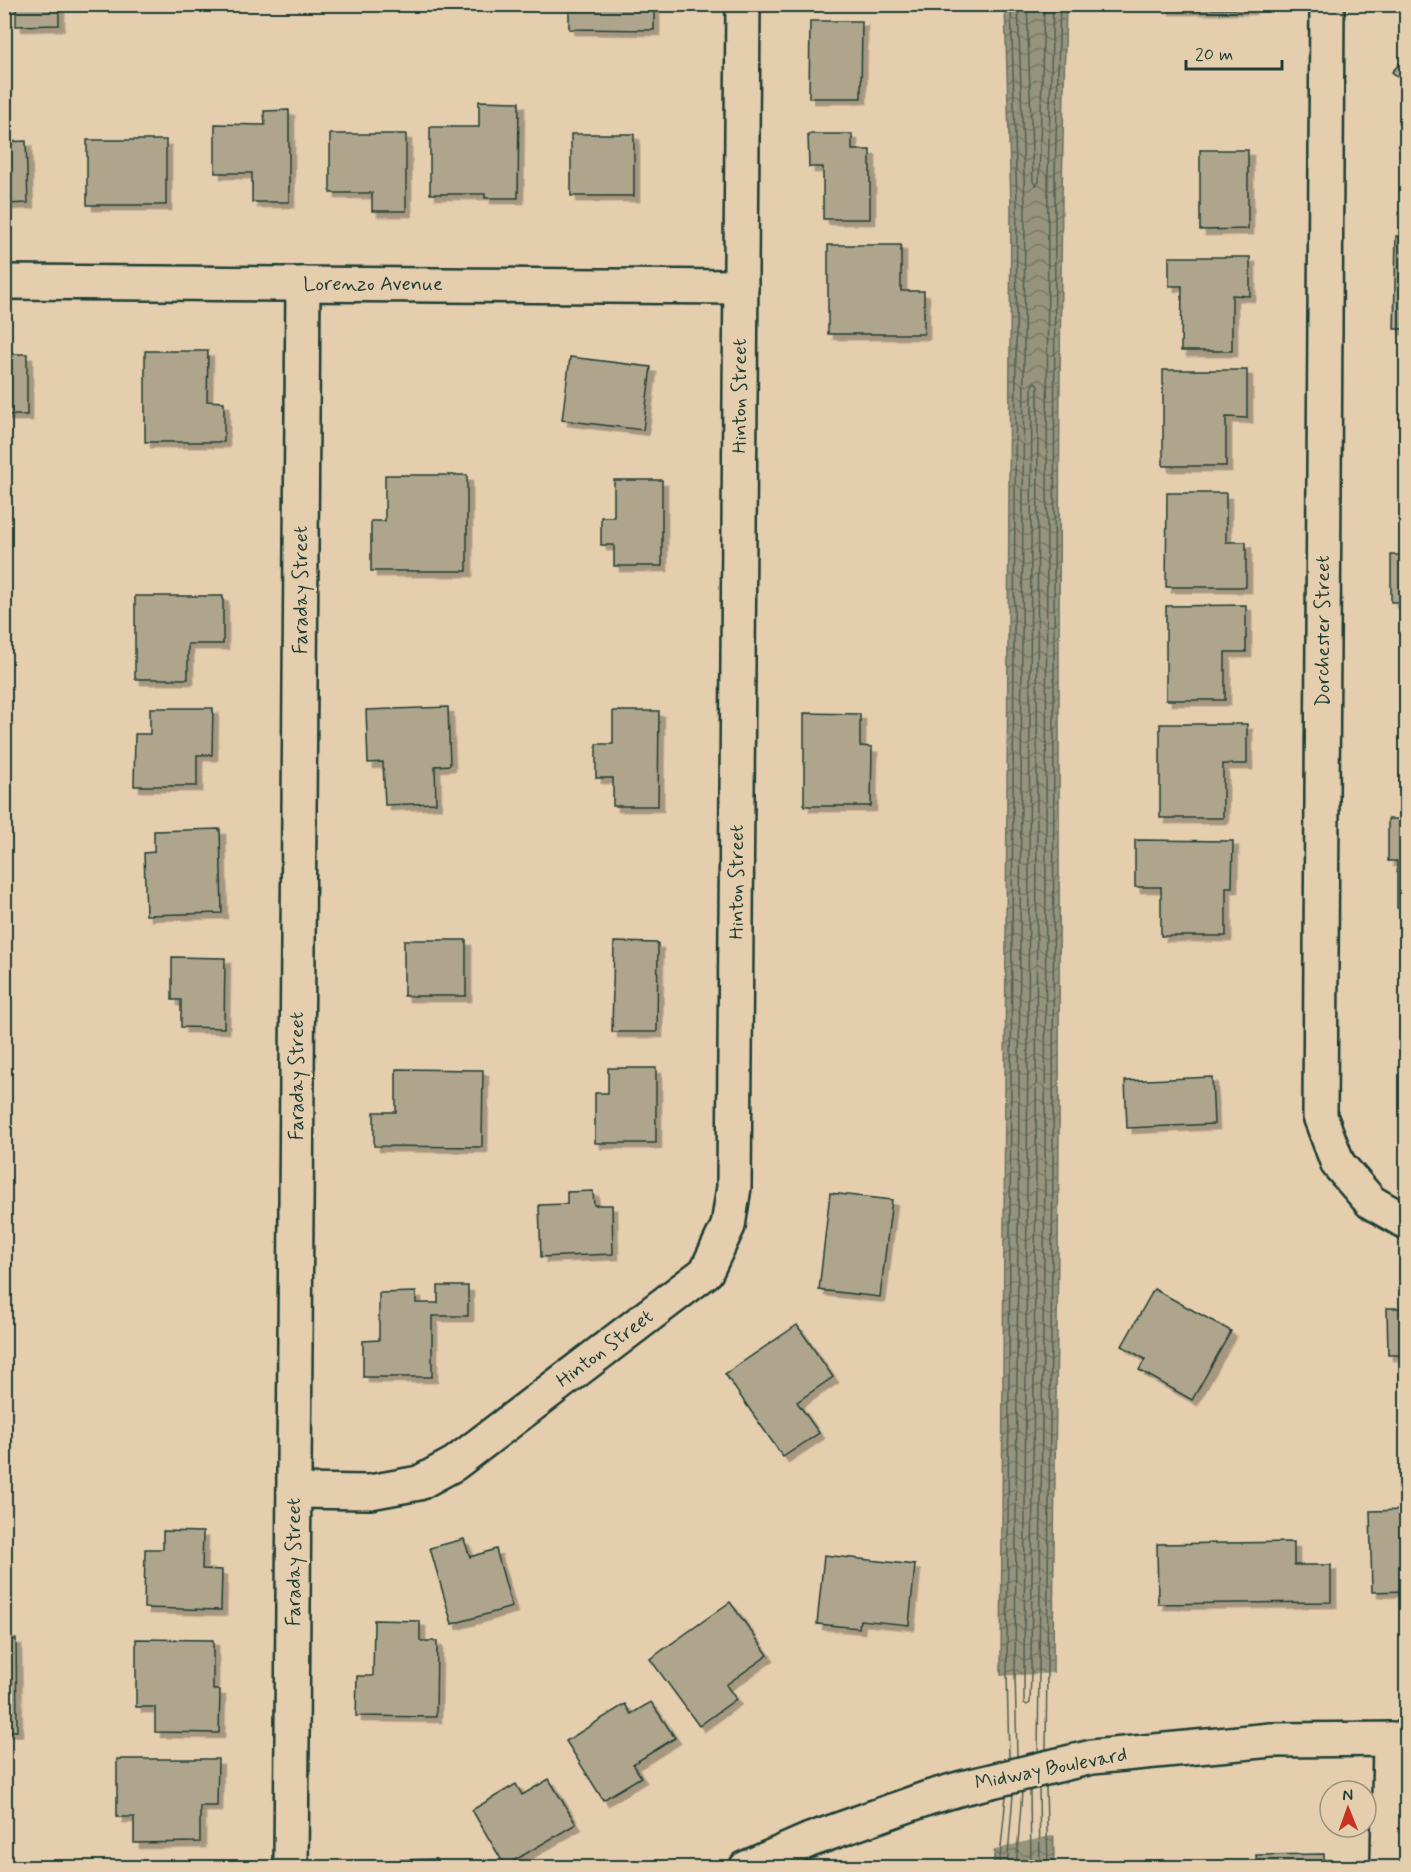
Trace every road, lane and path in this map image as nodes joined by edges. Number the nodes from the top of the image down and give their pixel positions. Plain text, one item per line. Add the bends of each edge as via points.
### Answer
1 (743, 4) edge
2 (1327, 4) edge
3 (4, 282) edge
4 (303, 284) junction
5 (741, 287) junction
6 (1407, 1222) edge
7 (294, 1491) junction
8 (1398, 1739) edge
9 (1395, 1865) edge
10 (291, 1868) edge
11 (747, 1868) edge

1 - 5 street, Hinton Street
2 - 6 street, Dorchester Street via 1320,1116 1338,1164 1371,1202
3 - 4 street, Lorenzo Avenue
4 - 5 street, Lorenzo Avenue
4 - 7 street, Faraday Street
5 - 7 street, Hinton Street via 734,1187 728,1226 706,1272 454,1464 419,1483 370,1492
7 - 10 street, Faraday Street
8 - 9 street
8 - 11 street, Midway Boulevard via 1271,1740 1092,1757 962,1788 890,1811

